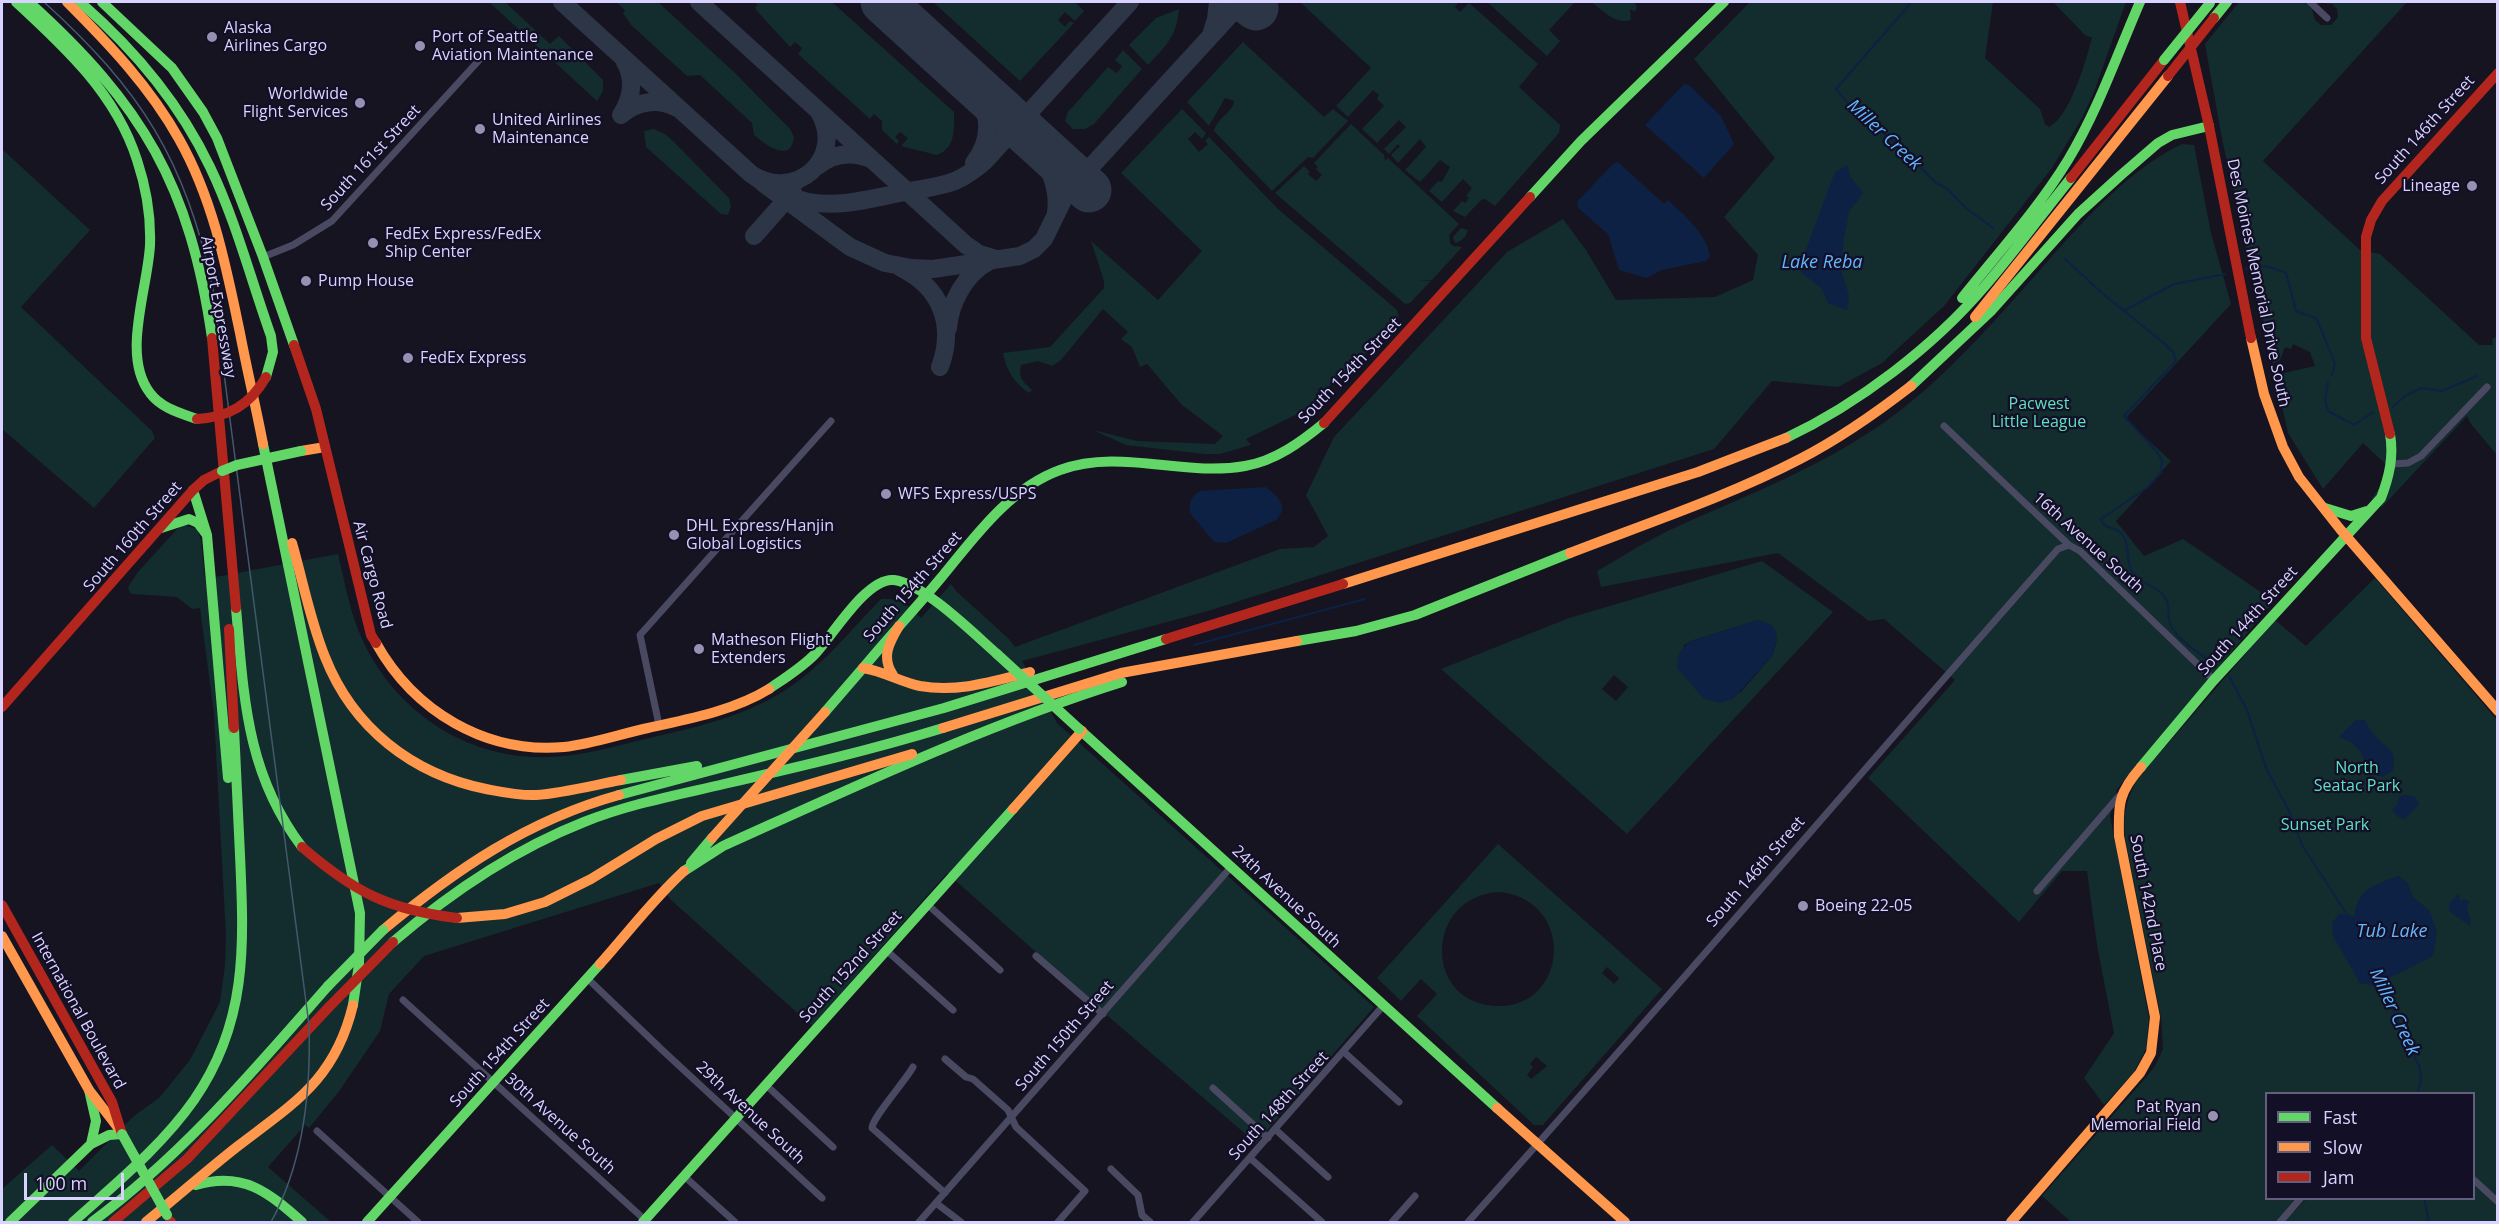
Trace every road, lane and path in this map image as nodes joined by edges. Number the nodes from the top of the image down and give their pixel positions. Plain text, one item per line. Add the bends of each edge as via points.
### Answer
1 (16, 2) edge
2 (29, 2) edge
3 (67, 2) edge
4 (80, 2) edge
5 (102, 2) edge
6 (1724, 2) edge
7 (2140, 2) edge
8 (2180, 2) edge
9 (2211, 2) edge
10 (2227, 2) edge
11 (2310, 2) edge
12 (2327, 18) dead end
13 (482, 57) dead end
14 (2498, 73) edge
15 (2209, 126) junction
16 (2376, 208) joint
17 (263, 257) junction
18 (1960, 338) junction
19 (1925, 344) junction
20 (2487, 387) dead end
21 (831, 421) dead end
22 (1944, 426) dead end
23 (325, 447) junction
24 (2392, 464) junction
25 (194, 490) junction
26 (275, 495) junction
27 (2323, 507) junction
28 (2370, 509) junction
29 (161, 528) junction
30 (228, 528) junction
31 (207, 535) junction
32 (2346, 536) junction
33 (2069, 545) junction
34 (927, 594) junction
35 (899, 626) junction
36 (1132, 649) junction
37 (1244, 651) junction
38 (863, 668) junction
39 (893, 675) junction
40 (2214, 680) junction
41 (2, 707) edge
42 (2498, 711) edge
43 (658, 725) junction
44 (994, 727) junction
45 (1081, 730) junction
46 (808, 745) junction
47 (2121, 794) junction
48 (1231, 867) junction
49 (684, 871) junction
50 (2037, 891) dead end
51 (243, 904) junction
52 (927, 904) junction
53 (2, 905) edge
54 (2, 936) edge
55 (886, 950) junction
56 (1036, 956) dead end
57 (1000, 970) dead end
58 (588, 979) junction
59 (403, 1000) dead end
60 (1383, 1006) junction
61 (953, 1010) dead end
62 (1103, 1014) junction
63 (1344, 1052) junction
64 (945, 1059) dead end
65 (913, 1067) dead end
66 (494, 1082) junction
67 (766, 1084) junction
68 (1213, 1088) dead end
69 (89, 1090) junction
70 (1399, 1102) dead end
71 (1011, 1118) junction
72 (735, 1119) junction
73 (1276, 1130) junction
74 (317, 1131) dead end
75 (123, 1134) junction
76 (1268, 1138) junction
77 (92, 1144) junction
78 (1538, 1144) junction
79 (833, 1147) dead end
80 (1251, 1158) junction
81 (1112, 1169) dead end
82 (684, 1176) junction
83 (1328, 1177) dead end
84 (2475, 1181) edge
85 (255, 1186) junction
86 (187, 1188) junction
87 (945, 1193) junction
88 (1415, 1196) dead end
89 (390, 1198) junction
90 (822, 1198) dead end
91 (2299, 1200) edge
92 (2498, 1202) edge
93 (936, 1203) junction
94 (644, 1221) edge
95 (10, 1222) edge
96 (73, 1222) edge
97 (92, 1222) edge
98 (113, 1222) edge
99 (146, 1222) edge
100 (171, 1222) edge
101 (292, 1222) edge
102 (302, 1222) edge
103 (367, 1222) edge
104 (417, 1222) edge
105 (735, 1222) edge
106 (919, 1222) edge
107 (961, 1222) edge
108 (1058, 1222) edge
109 (1150, 1222) edge
110 (1193, 1222) edge
111 (1322, 1222) edge
112 (1392, 1222) edge
113 (1468, 1222) edge
114 (1625, 1222) edge
115 (2011, 1222) edge
116 (2280, 1222) edge

1 - 4 main road, bridge via 77,59 107,97 138,160 149,223 149,255 136,370 157,401 181,416 222,417 238,410 259,391 273,352 271,336 209,165 185,122 120,40
2 - 30 main road, Airport Expressway via 79,46 124,100 167,171 186,218 211,338
3 - 26 main road, Airport Expressway via 144,82 193,165 224,259
5 - 17 main road, Air Cargo Road via 172,68 203,112
6 - 34 main road, South 154th Street via 1581,141 1340,406 1304,440 1262,462 1225,469 1100,460 1059,470 1025,489 1007,505
7 - 19 main road via 2078,142
8 - 15 main road, Des Moines Memorial Drive South
9 - 19 main road, bridge via 1984,286
10 - 18 main road, bridge
11 - 12 street
13 - 17 street, South 161st Street via 332,221 293,245
14 - 16 main road, South 146th Street
15 - 18 main road via 2181,132 2158,143 2078,214 1992,310
15 - 27 main road, Des Moines Memorial Drive South via 2264,394 2283,447 2299,477
16 - 24 main road, South 144th Street via 2366,237 2365,335 2391,436
17 - 23 main road, Air Cargo Road via 299,355
18 - 37 main road via 1912,385 1867,419 1801,459 1753,481 1415,615 1356,631
19 - 36 main road via 1884,379 1772,445
20 - 24 street via 2421,456 2408,463
21 - 43 street via 640,635
22 - 33 street, 16th Avenue South
23 - 25 main road, South 160th Street, bridge via 237,465 213,475
23 - 43 main road, Air Cargo Road via 371,635 381,656 415,696 454,725 490,740 535,748 564,747
24 - 28 main road, South 144th Street via 2381,498
25 - 29 main road, South 160th Street
25 - 31 main road
26 - 46 main road via 325,658 337,684 387,745 446,780 489,791 536,795
26 - 86 main road via 360,913 355,1003 320,1076 299,1099
27 - 28 main road via 2351,516
27 - 32 main road, Des Moines Memorial Drive South
28 - 32 main road, South 144th Street
29 - 31 main road via 189,519
29 - 41 main road, South 160th Street
30 - 44 main road, bridge via 243,688 254,757 262,781 302,847 332,874 392,907 427,916 457,918 522,910 576,887 652,840 702,816
30 - 51 main road via 225,564
31 - 51 main road via 236,867
32 - 40 main road, South 144th Street
32 - 42 main road, Des Moines Memorial Drive South
33 - 40 street, 16th Avenue South via 2080,551
33 - 78 street, South 146th Street via 2058,549
34 - 35 main road, South 154th Street
34 - 43 main road, Air Cargo Road via 898,579 881,581 815,653 776,684 716,710
34 - 45 main road, 24th Avenue South, bridge
35 - 38 main road, South 154th Street
35 - 39 main road via 885,655
36 - 39 main road via 965,687 919,686
36 - 46 main road via 978,698
37 - 44 main road via 1120,682
37 - 98 main road, bridge via 1121,673 877,748 631,806 527,848 478,876 393,942 187,1159
38 - 39 main road
38 - 49 main road, South 154th Street, bridge
40 - 47 main road, South 144th Street
44 - 49 main road via 759,828
45 - 48 main road, 24th Avenue South
45 - 52 main road, South 152nd Street
46 - 97 main road, bridge via 590,803 529,828 436,885 383,930 328,986 197,1132 144,1182
47 - 50 street, South 144th Street
47 - 115 main road, South 142nd Place via 2119,836 2154,1017 2151,1053 2140,1073
48 - 60 main road, 24th Avenue South
48 - 62 street, South 150th Street
49 - 58 main road, South 154th Street via 666,896 655,903
51 - 96 main road via 241,982 234,1017 215,1068 161,1142
52 - 55 main road, South 152nd Street
52 - 57 street
53 - 75 main road, International Boulevard via 112,1102
54 - 69 main road, International Boulevard
55 - 61 street
55 - 67 main road, South 152nd Street
56 - 62 street
58 - 66 main road, South 154th Street
58 - 72 street, 29th Avenue South
59 - 66 street, 30th Avenue South
60 - 63 street, South 148th Street
60 - 78 main road, 24th Avenue South
62 - 71 street, South 150th Street
63 - 70 street
63 - 73 street, South 148th Street
64 - 71 street via 1008,1110
65 - 87 street via 874,1119 872,1128
66 - 89 main road, South 154th Street
66 - 94 street, 30th Avenue South
67 - 72 main road, South 152nd Street
67 - 79 street
68 - 76 street
69 - 75 main road, International Boulevard
69 - 77 main road via 96,1121
71 - 87 street, South 150th Street
71 - 108 street via 1085,1191
72 - 82 main road, South 152nd Street
72 - 90 street, 29th Avenue South
73 - 76 street, South 148th Street
73 - 83 street
74 - 89 street
75 - 77 main road via 109,1135
75 - 100 main road, International Boulevard, bridge
76 - 80 street, South 148th Street
77 - 95 main road
78 - 113 street, South 146th Street
78 - 114 main road, 24th Avenue South
80 - 110 street, South 148th Street
80 - 111 street
81 - 109 street via 1138,1195 1142,1215
82 - 94 main road, South 152nd Street
82 - 105 street
84 - 92 street
85 - 86 main road via 226,1179
85 - 101 main road
85 - 102 main road
86 - 99 main road
87 - 93 street, South 150th Street
88 - 112 street
89 - 103 main road, South 154th Street
89 - 104 street
91 - 116 street
93 - 106 street, South 150th Street
93 - 107 street

